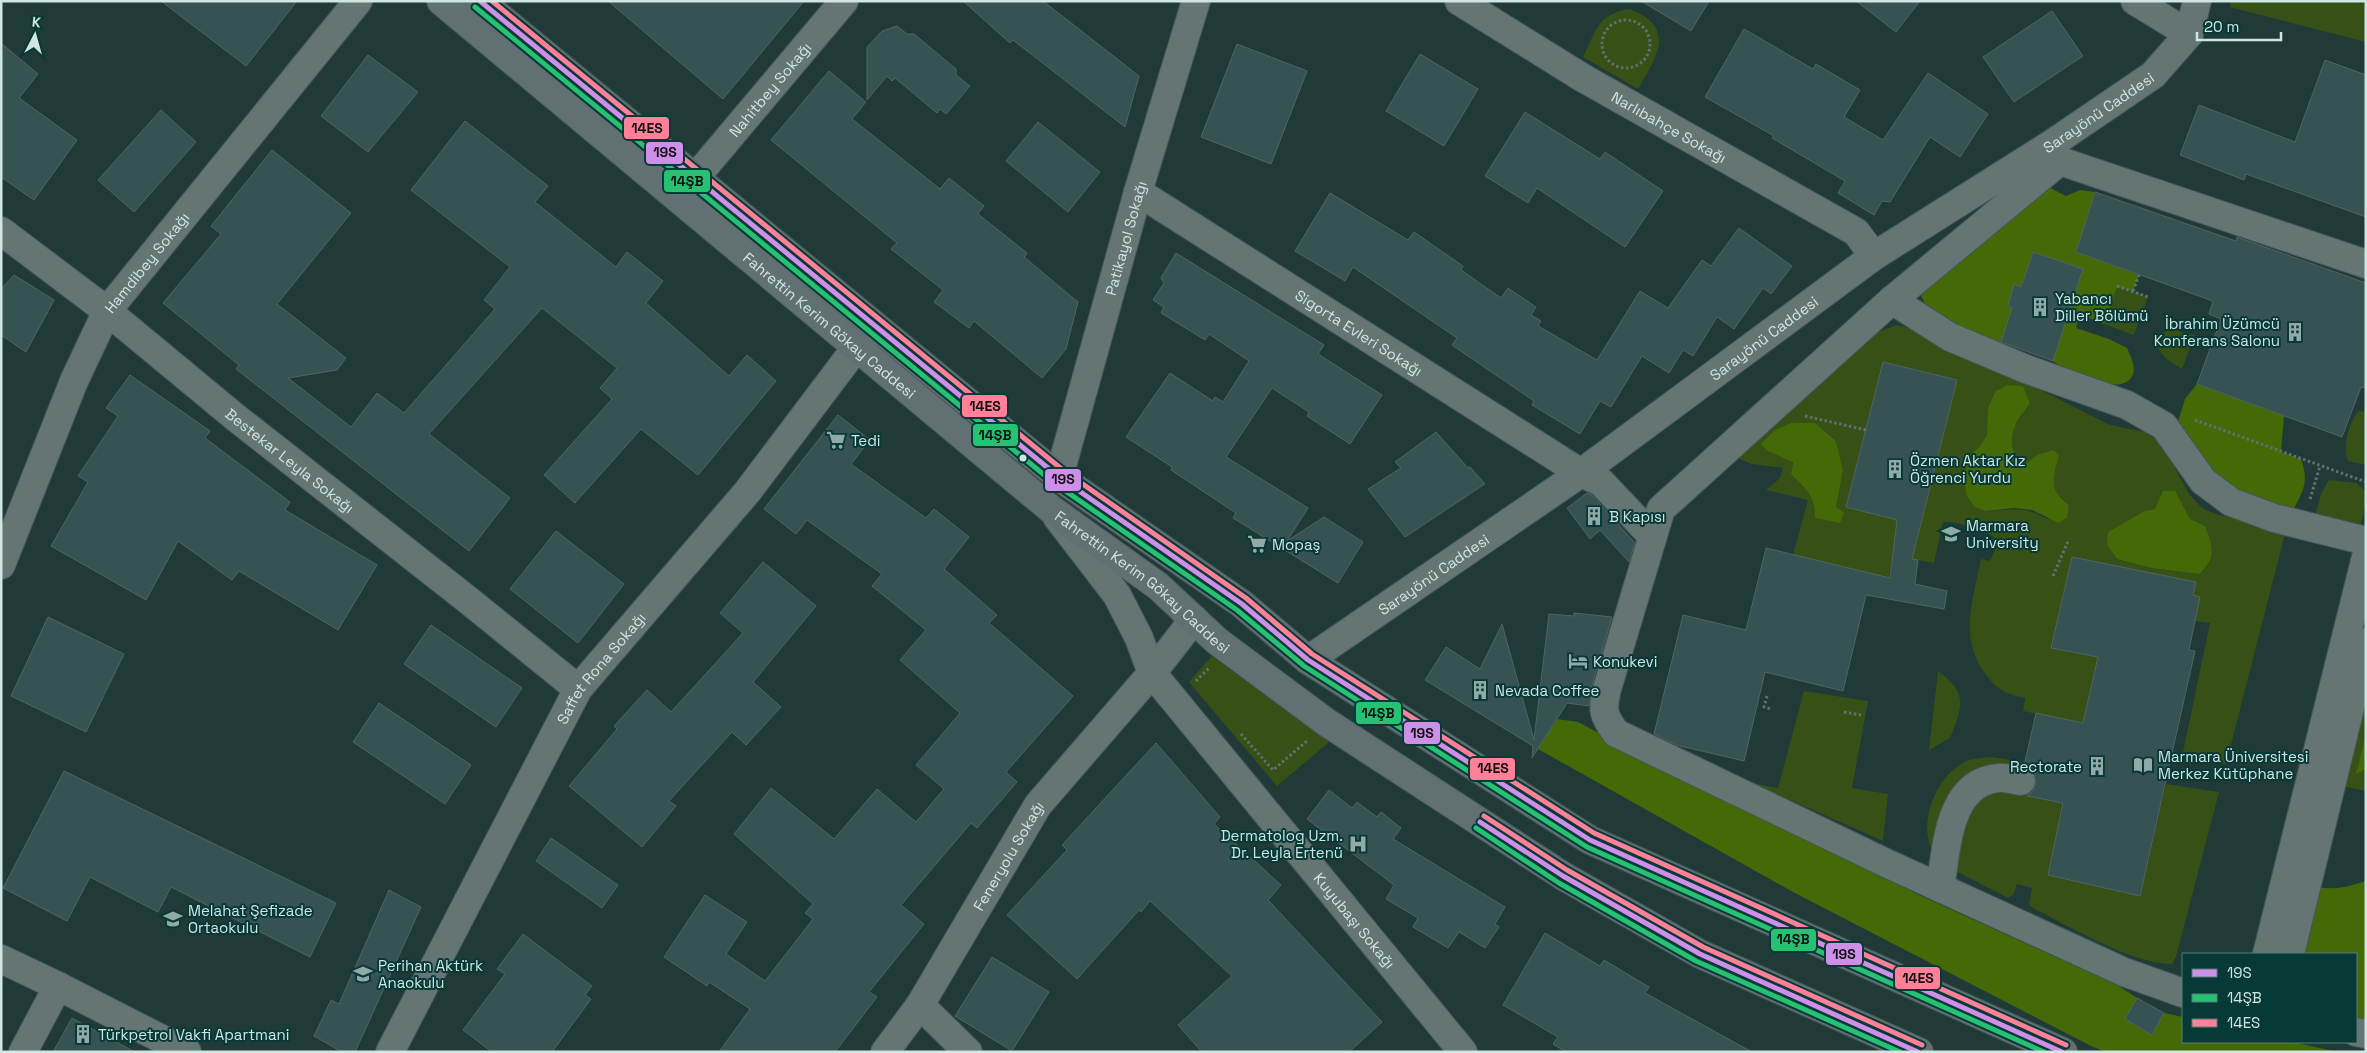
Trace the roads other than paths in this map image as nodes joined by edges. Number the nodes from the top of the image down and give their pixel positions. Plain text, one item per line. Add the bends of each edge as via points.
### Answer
1 (358, 1) edge
2 (442, 1) edge
3 (480, 1) edge
4 (844, 1) edge
5 (1196, 1) edge
6 (1460, 1) edge
7 (2136, 1) edge
8 (2197, 1) edge
9 (2189, 34) junction
10 (695, 178) junction
11 (1138, 192) junction
12 (1, 232) edge
13 (1874, 256) junction
14 (2366, 264) edge
15 (1892, 300) junction
16 (107, 311) junction
17 (872, 326) junction
18 (856, 347) junction
19 (1581, 473) junction
20 (1059, 477) junction
21 (1052, 510) junction
22 (1652, 536) junction
23 (2366, 541) edge
24 (2366, 556) edge
25 (1, 565) edge
26 (1187, 565) junction
27 (1194, 619) junction
28 (2366, 642) edge
29 (1308, 660) junction
30 (1152, 673) junction
31 (578, 690) junction
32 (2021, 781) dead end
33 (1940, 888) junction
34 (2267, 953) edge
35 (2290, 953) edge
36 (1, 960) edge
37 (58, 986) junction
38 (2182, 992) edge
39 (920, 1005) junction
40 (23, 1052) edge
41 (187, 1052) edge
42 (390, 1052) edge
43 (886, 1052) edge
44 (968, 1052) edge
45 (1463, 1052) edge
46 (1919, 1052) edge
47 (2063, 1052) edge

1 - 16 street, Hamdibey Sokağı
2 - 18 main road, Fahrettin Kerim Gökay Caddesi
3 - 10 main road, Fahrettin Kerim Gökay Caddesi
4 - 10 street, Nahitbey Sokağı
5 - 11 street, Patikayol Sokağı
6 - 13 street, Narlıbahçe Sokağı via 1583,78 1856,232
7 - 9 street
8 - 9 street, Sarayönü Caddesi
9 - 13 street, Sarayönü Caddesi via 2153,75 2050,145
10 - 17 main road, Fahrettin Kerim Gökay Caddesi
11 - 19 street, Sigorta Evleri Sokağı
11 - 20 street, Patikayol Sokağı
12 - 16 street, Bestekar Leyla Sokağı
13 - 19 street, Sarayönü Caddesi
14 - 15 street via 2060,161
15 - 22 street via 1661,509
15 - 23 street via 1950,337 2026,370 2127,405 2164,426 2203,481 2231,502 2274,518
16 - 25 street, Hamdibey Sokağı via 74,381
16 - 31 street, Bestekar Leyla Sokağı
17 - 18 street, Saffet Rona Sokağı
17 - 20 main road, Fahrettin Kerim Gökay Caddesi
18 - 21 main road, Fahrettin Kerim Gökay Caddesi
18 - 31 street, Saffet Rona Sokağı via 748,491
19 - 22 street, Sigorta Evleri Sokağı via 1601,482
19 - 29 street, Sarayönü Caddesi
20 - 26 main road, Fahrettin Kerim Gökay Caddesi
21 - 27 main road, Fahrettin Kerim Gökay Caddesi via 1158,586
21 - 30 street, Kuyubaşı Sokağı via 1116,595 1139,638
22 - 33 street via 1604,705 1605,718 1616,733
24 - 34 street
26 - 27 main road
26 - 29 main road, Fahrettin Kerim Gökay Caddesi via 1242,604
27 - 30 street, Feneryolu Sokağı
27 - 46 main road, Fahrettin Kerim Gökay Caddesi via 1216,641 1326,722 1563,876 1700,954
28 - 35 street
29 - 47 main road, Fahrettin Kerim Gökay Caddesi via 1590,840
30 - 39 street, Feneryolu Sokağı via 1038,805
30 - 45 street, Kuyubaşı Sokağı
31 - 42 street, Saffet Rona Sokağı
32 - 33 street via 1998,778 1978,785 1963,798 1951,821
33 - 38 street via 2124,972
36 - 37 street
37 - 40 street
37 - 41 street
39 - 43 street, Feneryolu Sokağı
39 - 44 street

